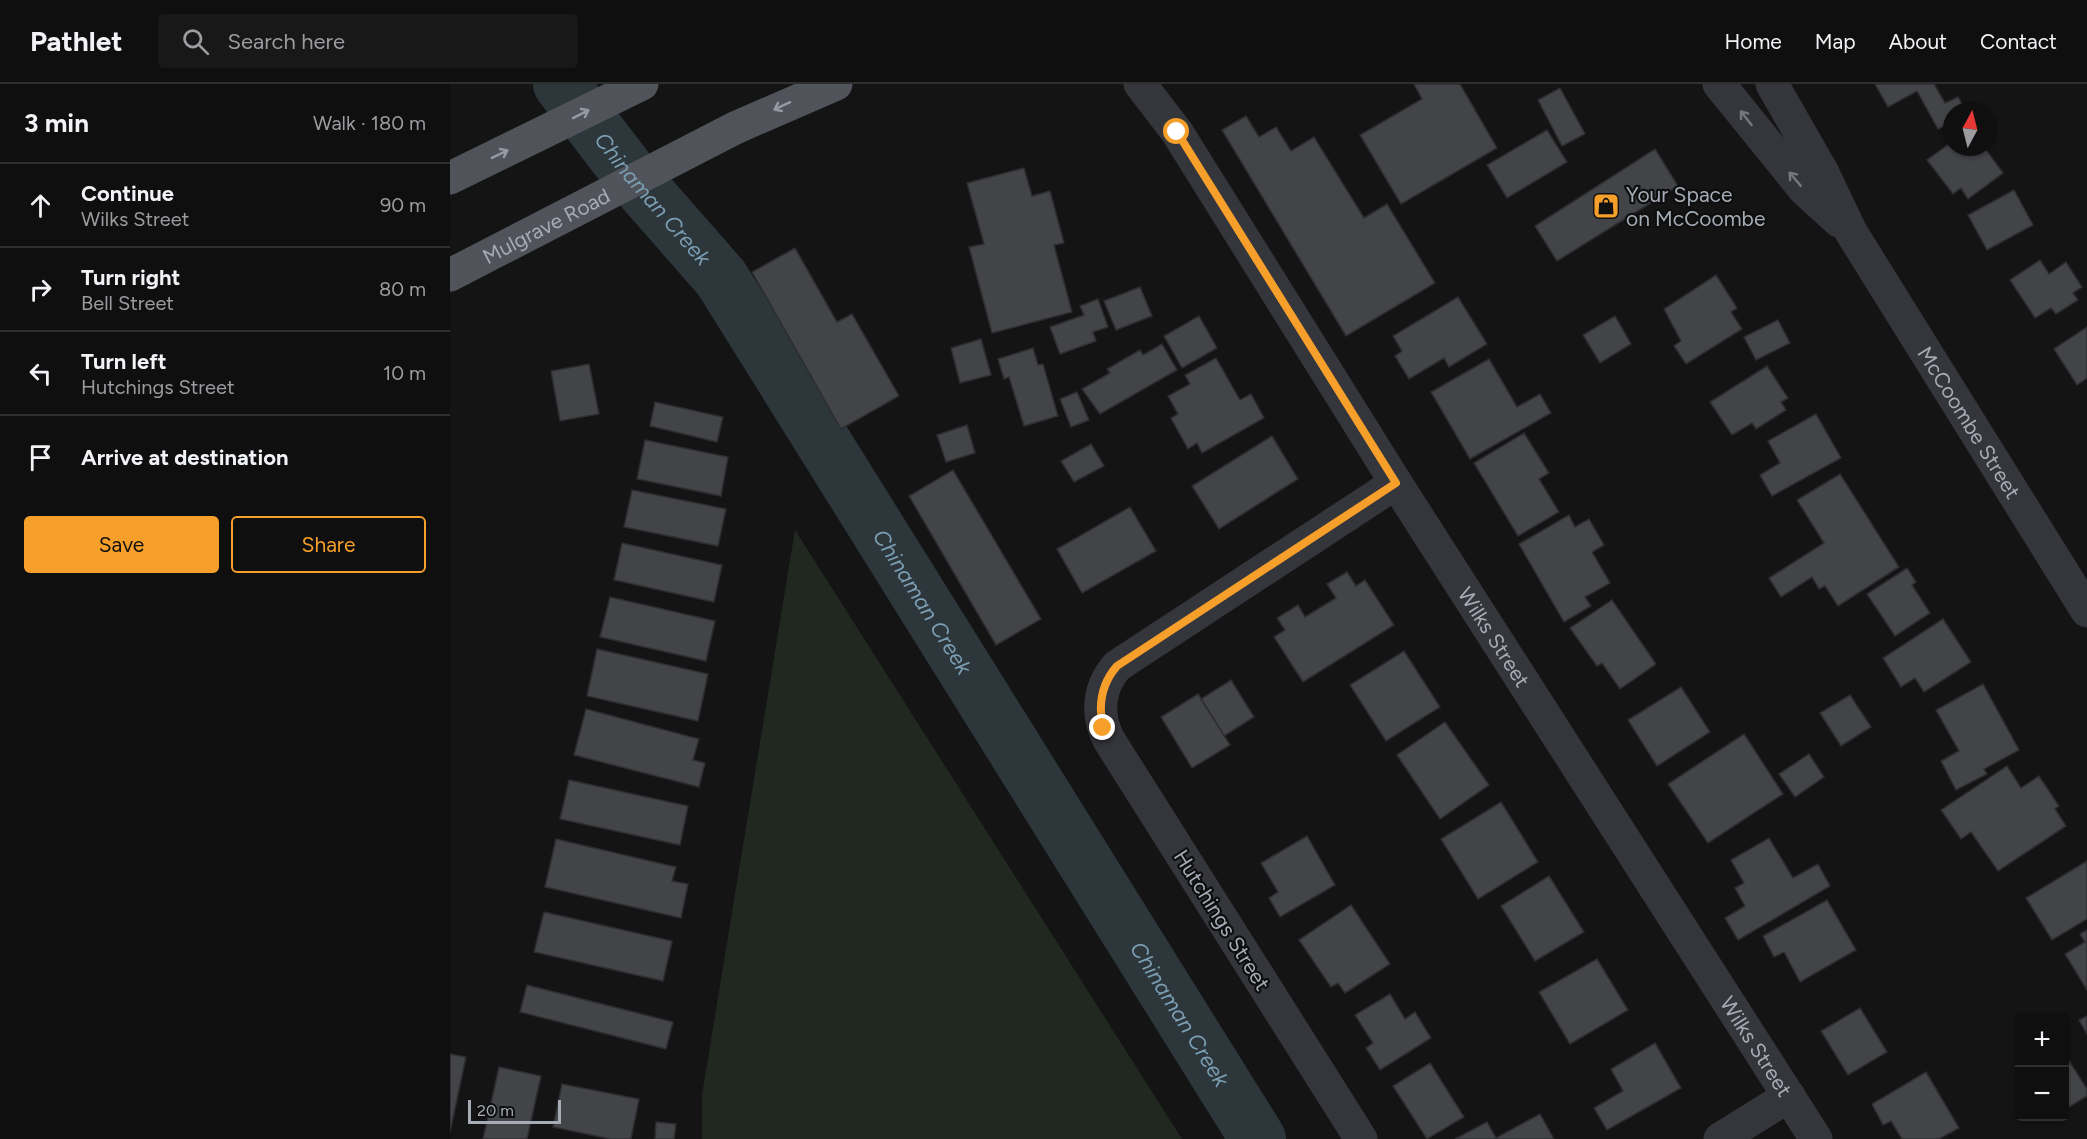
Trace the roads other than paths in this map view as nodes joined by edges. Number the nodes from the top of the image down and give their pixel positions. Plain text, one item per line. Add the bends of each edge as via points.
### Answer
1 (642, 84) edge
2 (836, 84) edge
3 (1140, 84) edge
4 (1168, 84) edge
5 (1719, 84) edge
6 (1772, 84) edge
7 (1177, 132) junction
8 (450, 178) edge
9 (1851, 232) junction
10 (450, 275) edge
11 (1396, 483) junction
12 (2087, 611) edge
13 (1789, 1096) junction
14 (1361, 1139) edge
15 (1720, 1139) edge
16 (1816, 1139) edge

8 -> 1 main road
2 -> 10 main road, Mulgrave Road via 735,128
3 - 7 street, Wilks Street
4 - 7 street, Wilks Street
9 -> 5 street, McCoombe Street via 1804,189
6 - 9 street, McCoombe Street via 1823,173
7 - 11 street, Wilks Street
9 - 12 street, McCoombe Street
11 - 13 street, Wilks Street
11 - 14 street, Hutchings Street via 1117,666 1102,695 1101,719 1109,740
13 - 15 street
13 - 16 street, Wilks Street

